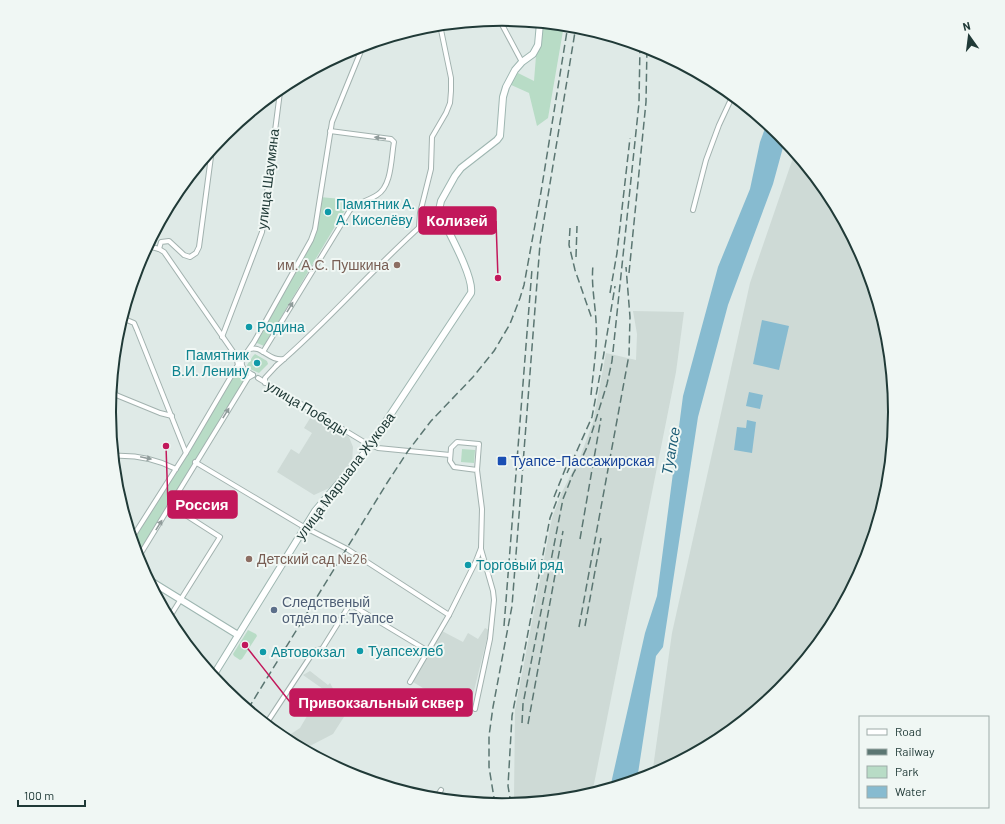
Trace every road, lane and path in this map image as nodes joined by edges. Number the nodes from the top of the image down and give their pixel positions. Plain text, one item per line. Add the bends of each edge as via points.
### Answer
1 (503, 26) edge
2 (540, 28) edge
3 (441, 31) edge
4 (360, 53) edge
5 (522, 62) junction
6 (277, 99) edge
7 (730, 101) edge
8 (330, 131) junction
9 (211, 159) edge
10 (439, 210) junction
11 (693, 210) dead end
12 (419, 227) junction
13 (153, 247) edge
14 (159, 249) junction
15 (128, 320) edge
16 (222, 337) junction
17 (254, 342) junction
18 (255, 348) junction
19 (249, 349) junction
20 (263, 352) junction
21 (273, 358) junction
22 (284, 359) junction
23 (239, 361) junction
24 (276, 366) junction
25 (255, 377) junction
26 (264, 378) junction
27 (265, 383) junction
28 (116, 395) edge
29 (172, 416) junction
30 (371, 445) junction
31 (186, 453) junction
32 (450, 455) junction
33 (119, 456) edge
34 (196, 462) junction
35 (176, 469) junction
36 (477, 470) junction
37 (170, 506) junction
38 (304, 527) junction
39 (136, 532) edge
40 (481, 548) junction
41 (143, 551) edge
42 (157, 585) edge
43 (181, 601) junction
44 (173, 612) edge
45 (449, 615) junction
46 (238, 635) junction
47 (428, 651) junction
48 (216, 671) edge
49 (410, 682) dead end
50 (475, 709) dead end
51 (269, 719) edge
52 (442, 790) dead end
53 (440, 793) edge

1 - 5 street
2 - 5 main road via 538,45 533,54
3 - 12 street via 452,91 446,113 432,137 431,169
4 - 8 street
5 - 10 main road via 511,76 503,97 500,136 461,168 441,201
6 - 16 street, улица Шаумяна via 262,232
7 - 11 street via 718,125
8 - 17 street via 314,235
20 -> 8 street via 350,210 358,203 379,194 388,180 394,142 391,139
9 - 14 street via 196,253 184,255 169,241 161,242
10 - 12 street
10 - 30 main road, улица Маршала Жукова via 467,272 472,288 471,294
12 - 22 street
13 - 14 street
14 - 16 street via 164,252
15 - 29 street via 134,323
16 - 23 street
17 - 18 street
17 - 19 street
18 - 19 street
18 - 20 street
19 - 23 street
20 - 21 street
21 - 22 street
21 - 24 street via 277,362
22 - 24 street
23 - 25 street via 243,368
23 - 31 street
24 - 26 street
25 - 26 street
25 - 27 street, улица Победы
34 -> 25 street via 248,378
26 - 27 street
27 - 30 street, улица Победы
28 - 29 street
29 - 31 street
30 - 32 street, улица Победы via 383,449
30 - 38 main road, улица Маршала Жукова
31 - 35 street
32 - 36 street via 454,467
32 - 36 street via 451,448 457,442 478,444
33 -> 35 street via 157,460
34 - 37 street
34 - 38 street
35 - 39 street
36 - 40 street via 482,509
41 -> 37 street
37 - 43 street via 220,537
38 - 45 street via 347,549
38 - 46 main road, улица Маршала Жукова
40 - 45 street
40 - 50 street via 494,600 490,639
42 - 43 main road
43 - 44 street
43 - 46 main road
45 - 47 street
46 - 48 main road, улица Маршала Жукова
47 - 49 street
47 - 51 street via 350,604 322,649 314,651
52 - 53 street

